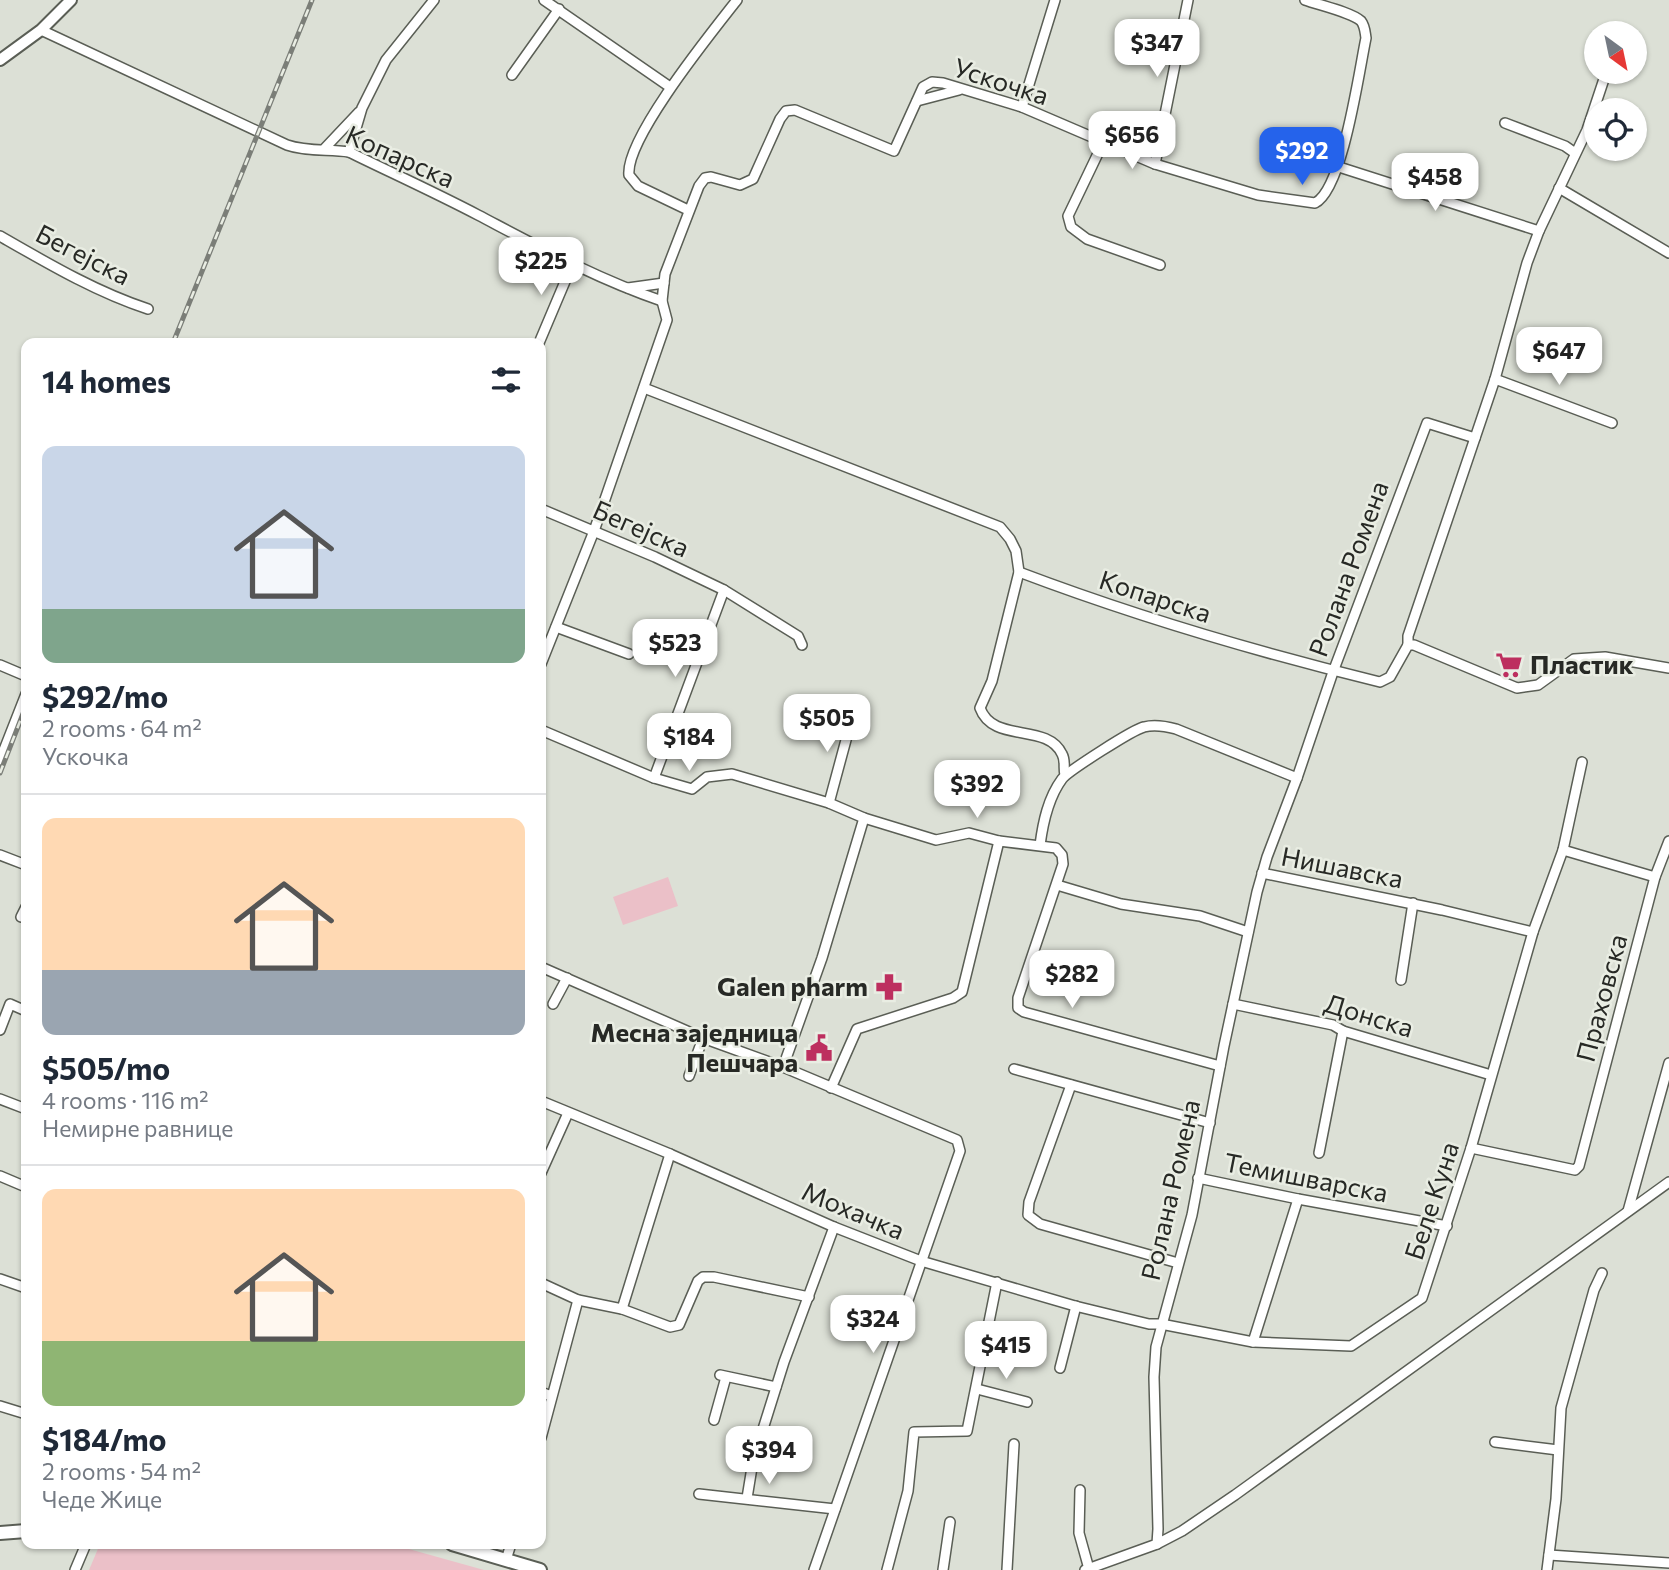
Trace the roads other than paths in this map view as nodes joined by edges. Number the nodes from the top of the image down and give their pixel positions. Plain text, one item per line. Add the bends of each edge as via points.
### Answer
1 (71, 0) edge
2 (434, 0) edge
3 (544, 0) edge
4 (737, 0) edge
5 (1055, 0) edge
6 (1188, 0) edge
7 (1305, 0) edge
8 (559, 9) junction
9 (41, 30) junction
10 (0, 60) edge
11 (512, 75) dead end
12 (1602, 84) edge
13 (670, 87) junction
14 (961, 90) junction
15 (917, 101) junction
16 (1022, 107) junction
17 (362, 108) junction
18 (1505, 123) dead end
19 (1103, 143) junction
20 (326, 148) junction
21 (349, 152) junction
22 (1575, 153) junction
23 (1155, 164) junction
24 (1339, 167) junction
25 (1559, 188) junction
26 (688, 210) junction
27 (1539, 231) junction
28 (0, 236) edge
29 (1669, 253) edge
30 (572, 265) junction
31 (1160, 265) dead end
32 (664, 283) junction
33 (624, 288) junction
34 (662, 301) junction
35 (148, 309) dead end
36 (541, 338) edge
37 (1496, 379) junction
38 (645, 388) junction
39 (1612, 423) dead end
40 (1475, 438) junction
41 (546, 511) edge
42 (594, 531) junction
43 (1019, 572) junction
44 (724, 590) junction
45 (556, 627) junction
46 (802, 645) dead end
47 (1408, 645) junction
48 (546, 652) edge
49 (629, 654) dead end
50 (0, 664) edge
51 (1669, 668) edge
52 (1333, 671) junction
53 (21, 674) edge
54 (21, 707) edge
55 (853, 714) dead end
56 (546, 732) edge
57 (0, 760) edge
58 (1582, 762) dead end
59 (1065, 775) junction
60 (654, 778) junction
61 (1297, 778) junction
62 (829, 803) junction
63 (864, 818) junction
64 (999, 841) junction
65 (1669, 841) edge
66 (1040, 845) junction
67 (1563, 850) junction
68 (0, 855) edge
69 (21, 862) edge
70 (1262, 873) junction
71 (1656, 877) junction
72 (1057, 885) junction
73 (1413, 903) junction
74 (1248, 932) junction
75 (1533, 932) junction
76 (546, 969) edge
77 (567, 978) junction
78 (1401, 980) dead end
79 (553, 1004) dead end
80 (1233, 1004) junction
81 (21, 1009) edge
82 (0, 1030) edge
83 (1343, 1031) junction
84 (704, 1038) junction
85 (1669, 1063) edge
86 (1220, 1066) junction
87 (783, 1067) junction
88 (1014, 1069) dead end
89 (1491, 1075) junction
90 (690, 1076) dead end
91 (1071, 1085) junction
92 (831, 1088) junction
93 (0, 1099) edge
94 (546, 1103) edge
95 (21, 1107) edge
96 (568, 1113) junction
97 (1210, 1124) junction
98 (1471, 1148) junction
99 (1319, 1153) dead end
100 (670, 1154) junction
101 (546, 1162) edge
102 (0, 1176) edge
103 (1198, 1178) junction
104 (1669, 1182) edge
105 (21, 1186) edge
106 (1298, 1199) junction
107 (1628, 1211) junction
108 (1447, 1226) junction
109 (834, 1227) junction
110 (921, 1261) junction
111 (1178, 1263) junction
112 (1602, 1273) dead end
113 (0, 1279) edge
114 (997, 1282) junction
115 (546, 1285) edge
116 (21, 1286) edge
117 (809, 1297) junction
118 (578, 1300) junction
119 (1076, 1306) junction
120 (622, 1310) junction
121 (1161, 1324) junction
122 (1253, 1342) junction
123 (1060, 1368) dead end
124 (776, 1387) junction
125 (977, 1389) junction
126 (546, 1394) edge
127 (551, 1396) junction
128 (1027, 1402) dead end
129 (0, 1406) edge
130 (21, 1412) edge
131 (546, 1417) edge
132 (714, 1420) dead end
133 (1495, 1442) dead end
134 (1014, 1444) dead end
135 (1558, 1450) junction
136 (1080, 1490) dead end
137 (699, 1494) dead end
138 (747, 1498) junction
139 (835, 1509) junction
140 (950, 1522) dead end
141 (21, 1531) edge
142 (0, 1533) edge
143 (1157, 1544) junction
144 (84, 1549) edge
145 (469, 1549) edge
146 (509, 1549) edge
147 (1549, 1555) junction
148 (506, 1560) junction
149 (1669, 1563) edge
150 (1086, 1569) edge
151 (75, 1570) edge
152 (540, 1570) edge
153 (814, 1570) edge
154 (887, 1570) edge
155 (943, 1570) edge
156 (1007, 1570) edge
157 (1546, 1570) edge

1 - 9 street
2 - 17 street via 386,60
3 - 8 street
4 - 13 street
5 - 16 street
6 - 23 street
7 - 24 street, Ускочка via 1354,16 1365,29
8 - 11 street
8 - 13 street
9 - 10 street
9 - 20 street, Копарска via 287,145
12 - 22 street
13 - 26 street via 634,154 629,175 638,186
14 - 15 street
14 - 15 street, Ускочка via 932,82 923,87
14 - 16 street, Ускочка
15 - 26 street, Ускочка via 894,151 795,110 786,111 753,179 740,185 705,178
16 - 19 street, Ускочка
17 - 20 street
17 - 21 street
18 - 22 street
19 - 23 street, Ускочка
19 - 31 street via 1068,216 1071,227 1087,239
20 - 21 street, Копарска
21 - 30 street, Копарска
22 - 25 street
23 - 24 street, Ускочка via 1258,195 1308,204 1322,200
24 - 27 street
25 - 27 street
25 - 29 street
26 - 32 street, Ускочка
27 - 37 street
28 - 35 street, Бегејска via 75,278
30 - 33 street, Копарска
30 - 36 street
32 - 33 street
32 - 34 street, Ускочка
33 - 34 street, Копарска
34 - 38 street, Ускочка via 667,320
37 - 39 street
37 - 40 street
38 - 42 street, Ускочка
38 - 43 street via 1000,527 1016,551
40 - 47 street
40 - 52 street, Ролана Ромена via 1427,423
41 - 42 street, Бегејска
42 - 44 street, Бегејска
42 - 45 street, Ускочка
43 - 52 street, Копарска via 1180,629
43 - 59 street via 992,681 980,708 994,725 1054,744 1064,758
44 - 46 street, Бегејска via 798,636
44 - 60 street
45 - 48 street, Ускочка
45 - 49 street
47 - 51 street via 1517,688 1538,685 1574,659 1605,657
47 - 52 street, Копарска via 1390,677 1380,682
50 - 53 street
52 - 61 street, Ролана Ромена
54 - 57 street
55 - 62 street
56 - 60 street
58 - 67 street, Беле Куна
59 - 61 street via 1137,729 1155,725 1202,738
59 - 66 street via 1046,812
60 - 62 street via 692,789 707,777 732,774
61 - 70 street, Ролана Ромена
62 - 63 street
63 - 64 street via 936,840 969,833
63 - 87 street
64 - 66 street
64 - 92 street via 962,992 857,1029
65 - 71 street, Праховска
66 - 72 street via 1056,848 1062,855
67 - 71 street
67 - 75 street, Беле Куна
68 - 69 street
70 - 73 street, Нишавска
70 - 74 street, Ролана Ромена
71 - 98 street, Праховска via 1579,1166 1575,1170
72 - 74 street via 1121,904 1200,916
72 - 86 street via 1018,1008
73 - 75 street, Нишавска
73 - 78 street, Нишавска
74 - 80 street, Ролана Ромена
75 - 89 street, Беле Куна
76 - 77 street
77 - 79 street
77 - 84 street
80 - 83 street, Донска
80 - 86 street, Ролана Ромена
81 - 82 street via 10,1004
83 - 89 street, Донска
83 - 99 street
84 - 87 street
84 - 90 street
85 - 107 street
86 - 97 street, Ролана Ромена
87 - 92 street
88 - 91 street
89 - 98 street, Беле Куна
91 - 97 street
91 - 111 street via 1028,1215 1040,1224
92 - 110 street via 957,1140 960,1151
93 - 95 street
94 - 96 street, Мохачка
96 - 100 street, Мохачка
96 - 101 street
97 - 103 street, Ролана Ромена
98 - 108 street, Беле Куна
100 - 109 street, Мохачка
100 - 120 street
102 - 105 street
103 - 106 street, Темишварска
103 - 111 street, Ролана Ромена
104 - 107 street
106 - 108 street, Темишварска
106 - 122 street
107 - 143 street via 1236,1495
108 - 122 street, Беле Куна via 1422,1298 1351,1346
109 - 110 street, Мохачка
109 - 117 street
110 - 114 street, Мохачка
110 - 139 street
111 - 121 street, Ролана Ромена
112 - 135 street via 1561,1408
113 - 116 street
114 - 119 street, Мохачка
114 - 125 street
115 - 118 street
117 - 120 street via 703,1277 679,1325 670,1327
117 - 124 street
118 - 120 street
118 - 127 street
119 - 121 street, Мохачка
119 - 123 street
121 - 122 street, Беле Куна
121 - 143 street, Ролана Ромена via 1154,1377
124 - 132 street via 723,1376
124 - 138 street via 755,1449
125 - 128 street
125 - 154 street via 967,1431 914,1432 908,1491
126 - 127 street
127 - 131 street
129 - 130 street
133 - 135 street
134 - 156 street
135 - 147 street
136 - 150 street via 1079,1533
137 - 138 street
138 - 139 street
139 - 153 street
140 - 155 street
141 - 142 main road
143 - 150 street
144 - 151 street
145 - 148 main road
146 - 148 street
147 - 149 street
147 - 157 street
148 - 152 main road

